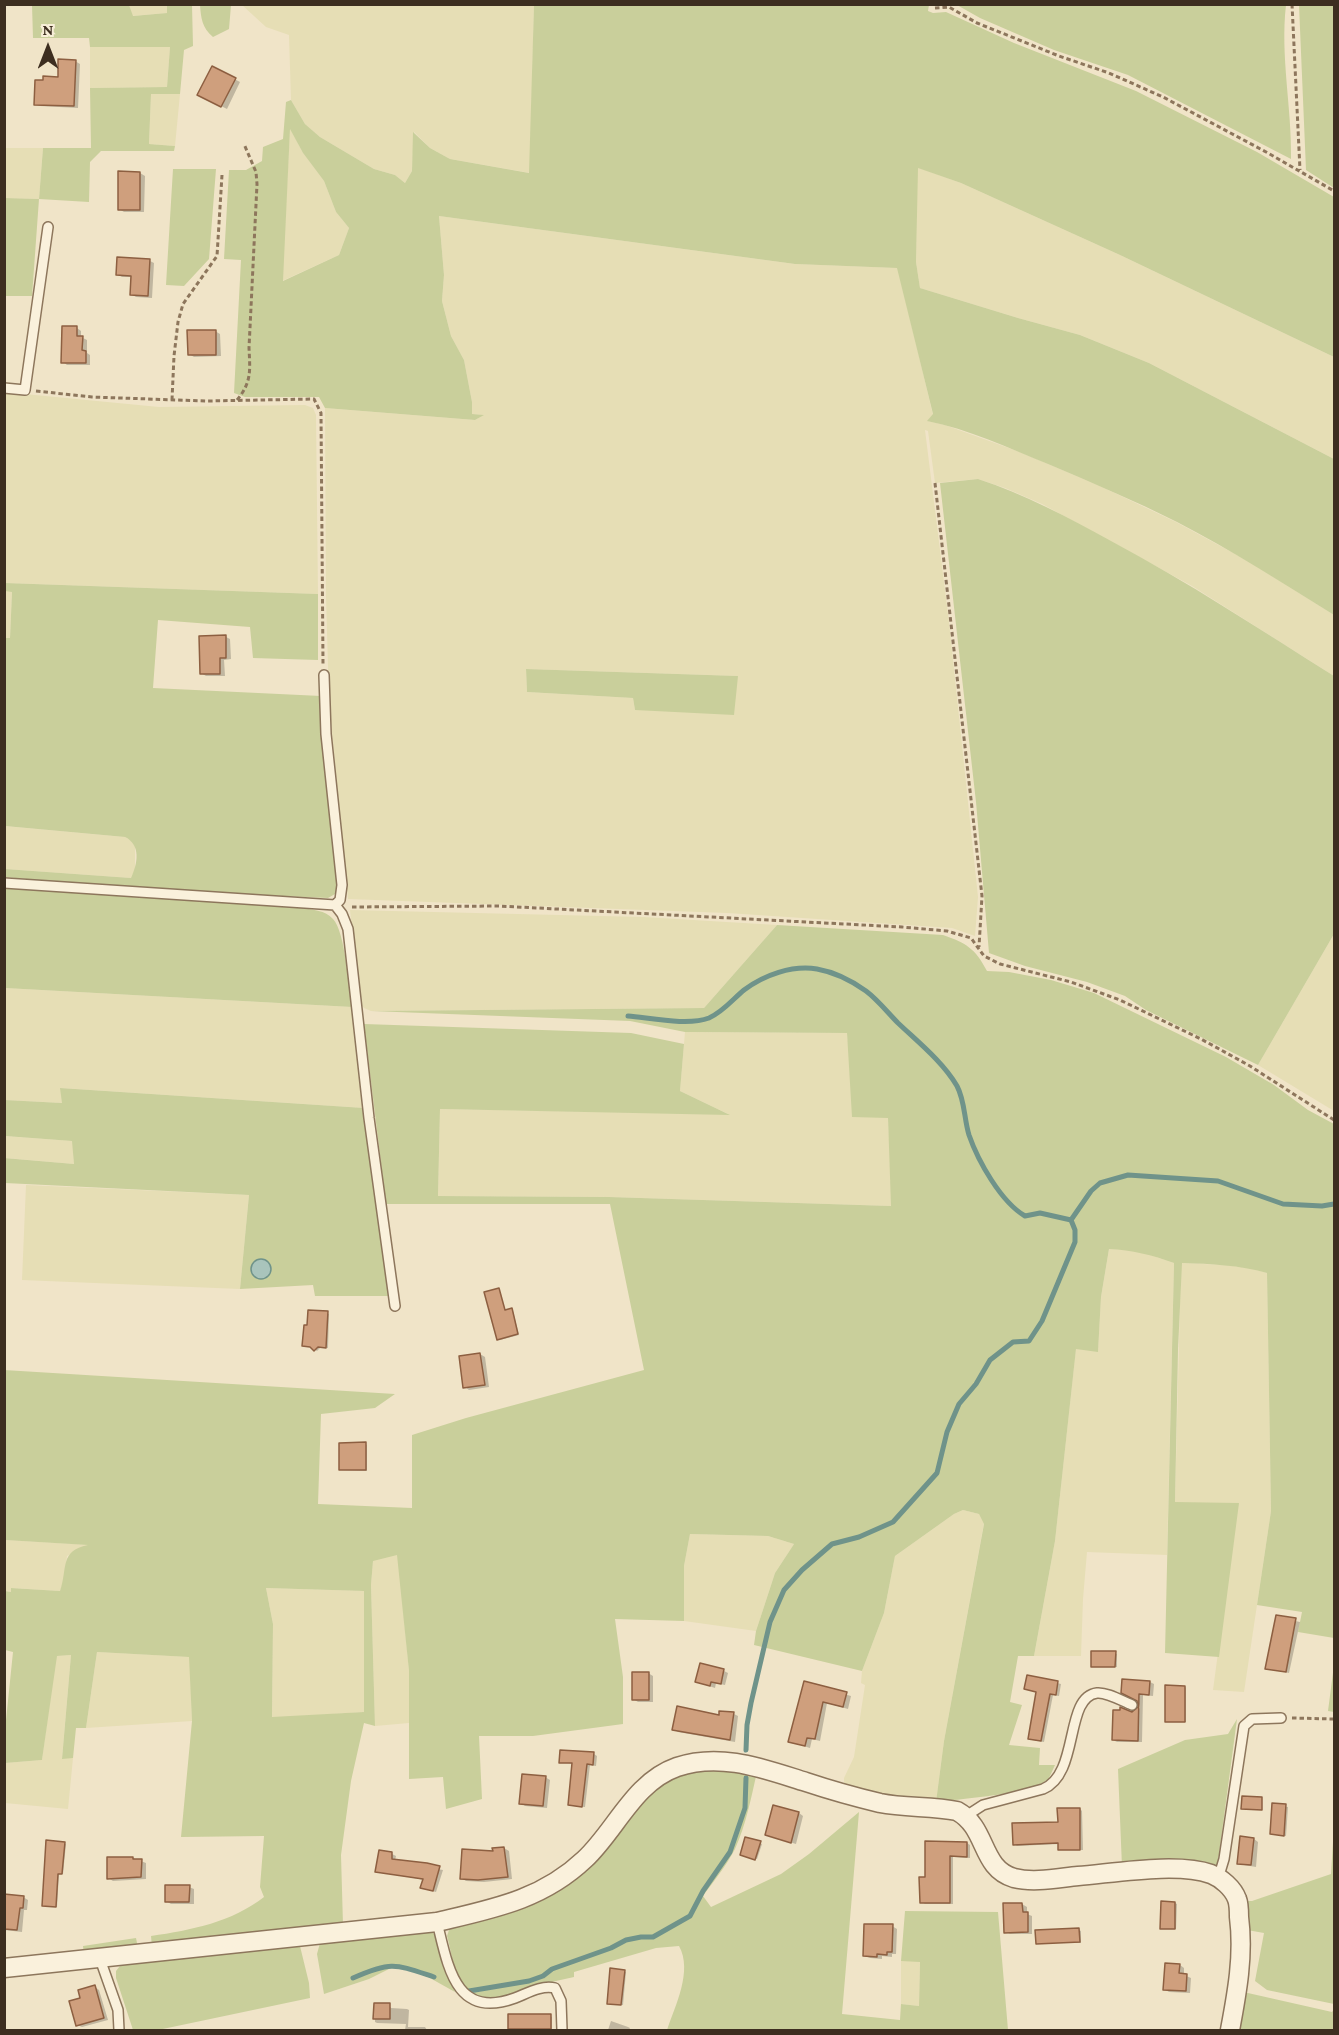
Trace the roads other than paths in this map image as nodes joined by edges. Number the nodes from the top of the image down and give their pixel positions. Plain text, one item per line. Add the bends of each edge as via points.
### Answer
1 (48, 227) dead end
2 (4, 388) edge
3 (324, 675) road end
4 (4, 883) edge
5 (335, 905) junction
6 (396, 1306) dead end
7 (1132, 1705) dead end
8 (1281, 1718) road end
9 (966, 1816) junction
10 (1216, 1876) junction
11 (437, 1922) junction
12 (100, 1959) junction
13 (4, 1968) edge
14 (119, 2031) edge
15 (562, 2031) edge
16 (1230, 2031) edge

1 - 2 lane via 25,390
3 - 5 lane via 326,734 342,885 340,900
4 - 5 lane
5 - 6 lane via 348,929 369,1118
7 - 9 lane via 1106,1694 1090,1696 1077,1713 1065,1763 1051,1784 983,1805
8 - 10 lane via 1252,1719 1244,1726 1224,1859
9 - 10 street via 975,1826 993,1865 1017,1879 1186,1869
9 - 11 street via 957,1811 855,1797 741,1763 689,1764 652,1780 601,1843 560,1881 520,1901
10 - 16 street via 1237,1899 1241,1934 1239,1979
11 - 12 street
11 - 15 lane via 454,1979 463,1994 495,2004 542,1987 555,1988 562,2010
12 - 13 street
12 - 14 lane via 117,2010

